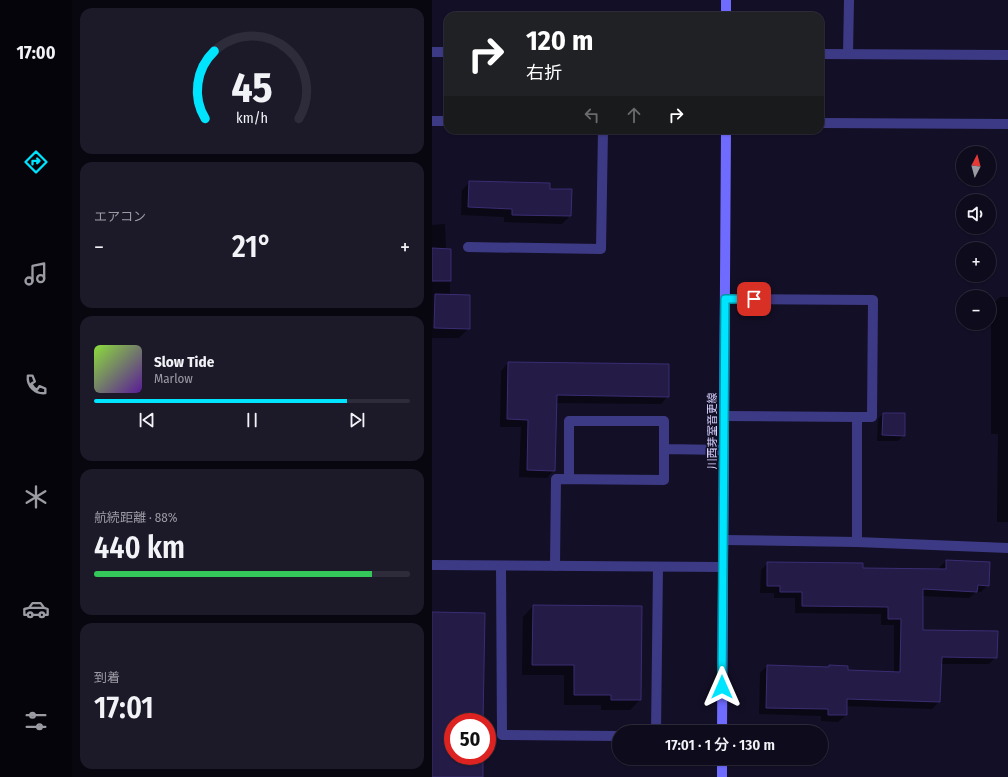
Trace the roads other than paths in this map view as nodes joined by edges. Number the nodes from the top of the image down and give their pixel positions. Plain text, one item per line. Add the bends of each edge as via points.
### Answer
1 (726, 0) edge
2 (849, 0) edge
3 (726, 12) edge
4 (432, 52) edge
5 (444, 52) edge
6 (824, 54) edge
7 (848, 54) junction
8 (1008, 56) edge
9 (432, 121) edge
10 (444, 121) edge
11 (824, 123) edge
12 (1008, 124) edge
13 (603, 134) edge
14 (726, 134) edge
15 (468, 247) dead end
16 (725, 299) junction
17 (724, 416) junction
18 (857, 417) junction
19 (664, 449) junction
20 (724, 450) junction
21 (568, 479) junction
22 (723, 540) junction
23 (857, 542) junction
24 (1008, 548) edge
25 (432, 566) edge
26 (502, 566) junction
27 (555, 566) junction
28 (658, 566) junction
29 (723, 567) junction
30 (656, 725) edge
31 (722, 725) edge
32 (612, 736) edge
33 (722, 765) edge
34 (722, 777) edge

1 - 3 main road
2 - 7 street
4 - 5 street
6 - 7 street
7 - 8 street
9 - 10 street
11 - 12 street
13 - 15 street via 600,249
14 - 16 main road, 川西芽室音更線
16 - 17 main road, 川西芽室音更線
16 - 18 street via 872,300 872,417
17 - 18 street
17 - 20 main road, 川西芽室音更線
18 - 23 street
19 - 20 street
19 - 21 street via 664,480
19 - 21 street via 664,422 569,421
20 - 22 main road, 川西芽室音更線
21 - 27 street via 556,479
22 - 23 street
22 - 29 main road, 川西芽室音更線
23 - 24 street
25 - 26 street
26 - 27 street
26 - 32 street via 502,735
27 - 28 street
28 - 29 street
28 - 30 street
29 - 31 main road, 川西芽室音更線
33 - 34 main road

